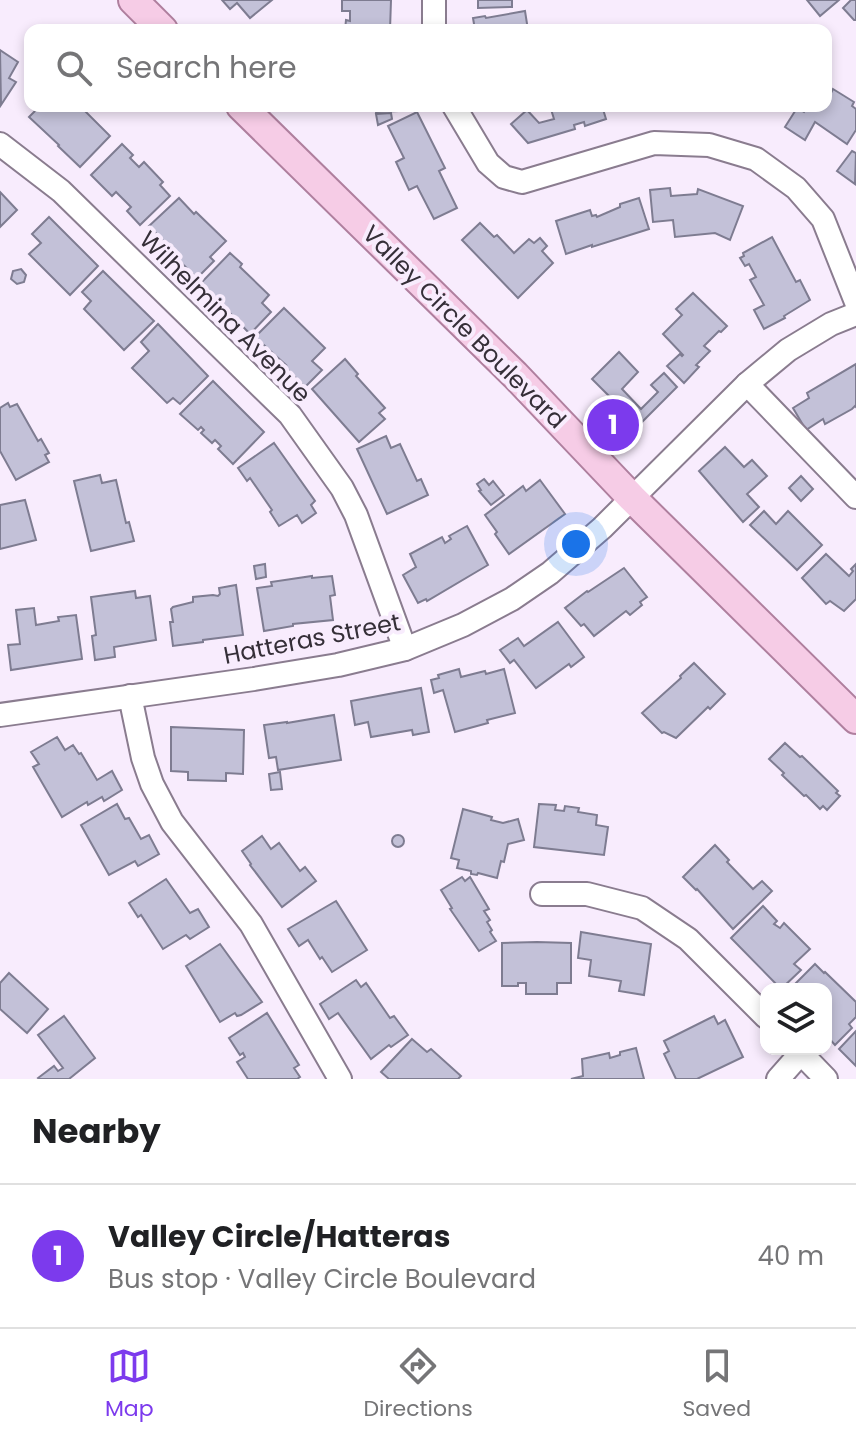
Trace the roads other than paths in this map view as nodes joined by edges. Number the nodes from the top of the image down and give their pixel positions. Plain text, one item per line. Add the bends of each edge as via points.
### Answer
1 (133, 0) edge
2 (434, 0) edge
3 (157, 24) edge
4 (434, 24) edge
5 (247, 112) edge
6 (458, 112) edge
7 (0, 144) edge
8 (856, 302) edge
9 (856, 314) edge
10 (747, 384) junction
11 (856, 497) edge
12 (632, 498) junction
13 (405, 649) junction
14 (130, 696) junction
15 (0, 715) edge
16 (856, 719) edge
17 (542, 894) dead end
18 (760, 1011) edge
19 (796, 1055) edge
20 (803, 1055) edge
21 (340, 1079) edge
22 (778, 1079) edge
23 (826, 1079) edge

1 - 3 main road
2 - 4 street
5 - 12 main road, Valley Circle Boulevard
6 - 8 street via 488,163 504,177 522,182 654,143 709,145 756,159 796,188 823,219
7 - 13 street, Wilhelmina Avenue via 61,191 290,415 356,515
9 - 10 street, Hatteras Street via 788,350
10 - 11 street
10 - 12 street, Hatteras Street
12 - 13 street, Hatteras Street via 550,573 512,599
12 - 16 main road, Valley Circle Boulevard
13 - 14 street, Hatteras Street via 338,665
14 - 15 street, Hatteras Street
14 - 21 street via 143,758 172,822 251,924
17 - 18 street via 587,894 642,908 688,939
19 - 22 street
20 - 23 street

